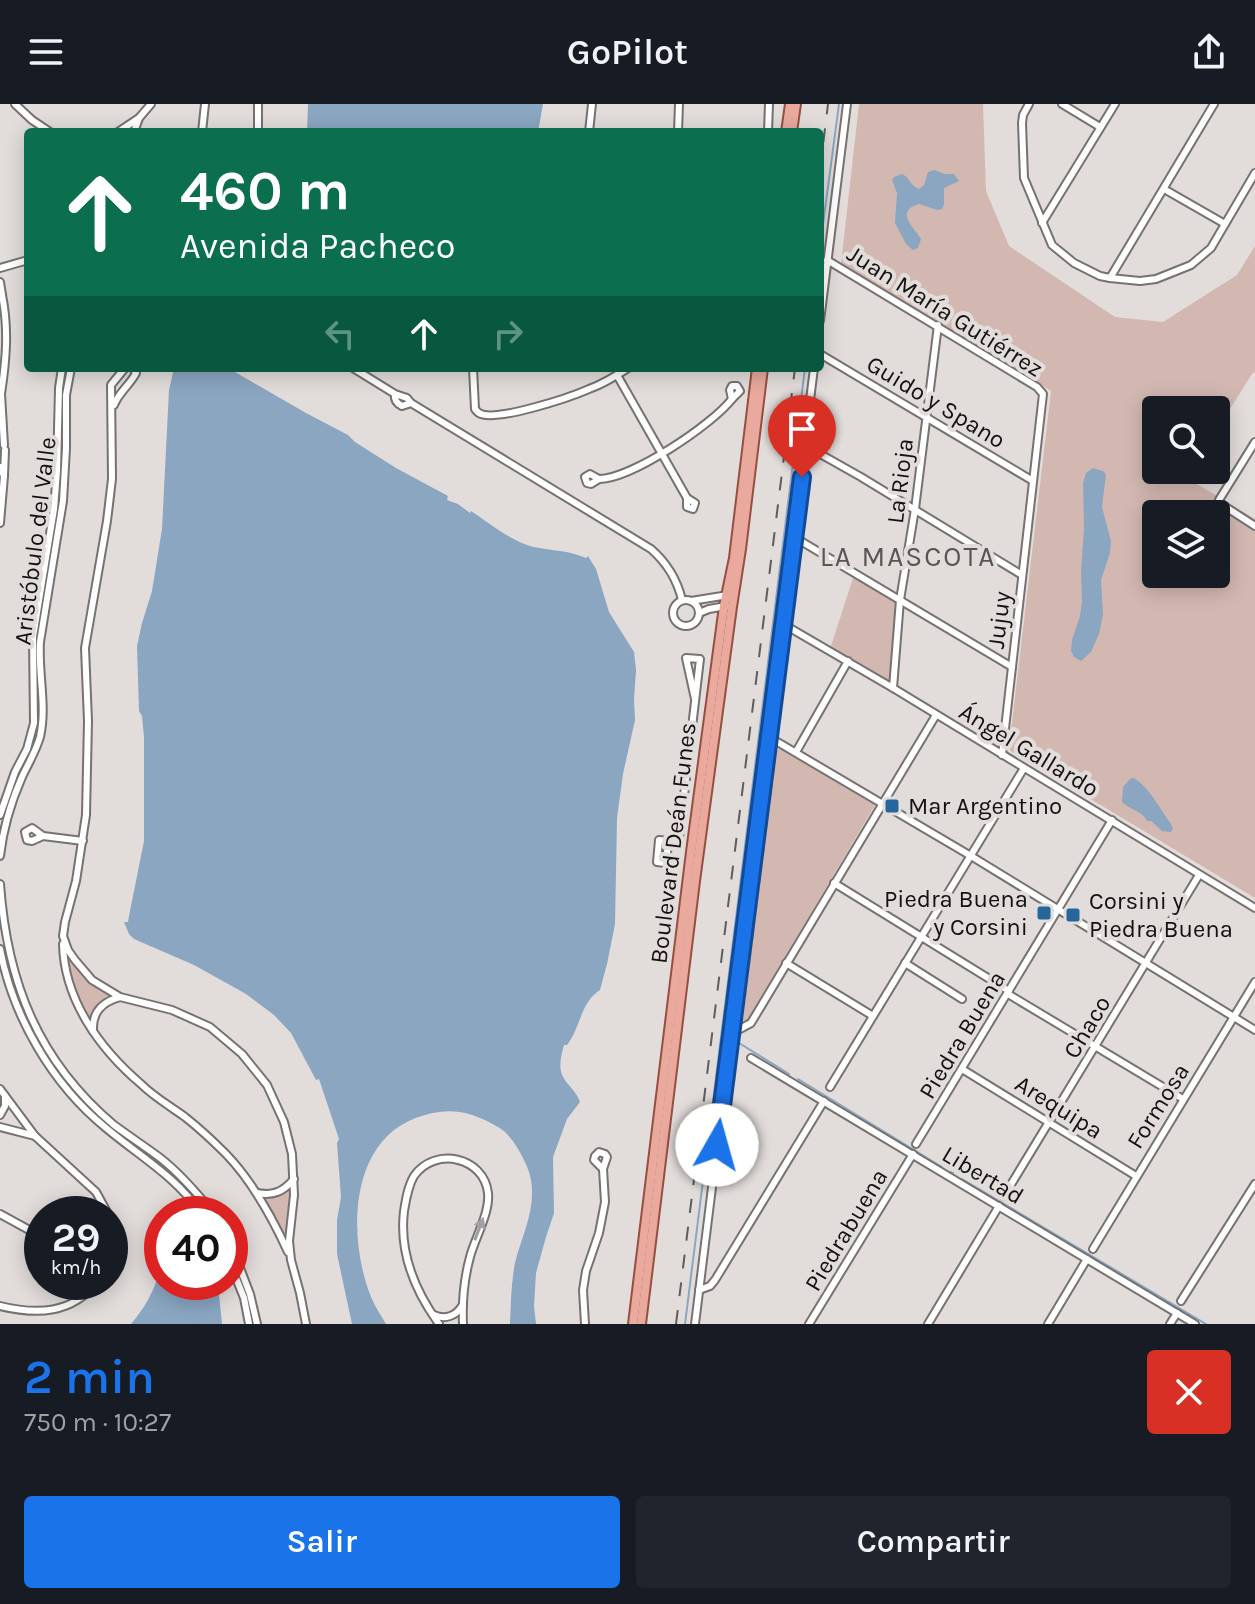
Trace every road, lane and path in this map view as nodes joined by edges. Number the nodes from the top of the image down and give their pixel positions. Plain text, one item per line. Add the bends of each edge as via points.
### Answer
1 (15, 104) edge
2 (151, 104) edge
3 (205, 104) edge
4 (258, 104) edge
5 (592, 104) edge
6 (679, 104) edge
7 (769, 104) edge
8 (793, 104) edge
9 (847, 104) edge
10 (1029, 104) edge
11 (1062, 104) edge
12 (1115, 104) edge
13 (1214, 104) edge
14 (139, 118) junction
15 (1100, 127) junction
16 (44, 128) edge
17 (124, 128) edge
18 (135, 128) edge
19 (202, 128) edge
20 (258, 128) edge
21 (589, 128) edge
22 (678, 128) edge
23 (768, 128) edge
24 (790, 128) edge
25 (1255, 173) edge
26 (1164, 189) junction
27 (1042, 223) junction
28 (1225, 224) junction
29 (827, 260) junction
30 (24, 261) edge
31 (0, 268) edge
32 (1110, 278) junction
33 (0, 282) edge
34 (824, 286) edge
35 (1, 294) edge
36 (938, 325) junction
37 (824, 356) edge
38 (61, 372) edge
39 (70, 372) edge
40 (122, 372) edge
41 (135, 372) edge
42 (359, 372) edge
43 (473, 372) edge
44 (622, 372) edge
45 (757, 372) edge
46 (763, 372) edge
47 (814, 372) edge
48 (617, 375) junction
49 (1043, 394) joint
50 (0, 395) edge
51 (732, 399) dead end
52 (113, 408) junction
53 (926, 417) junction
54 (1255, 442) edge
55 (3, 445) edge
56 (806, 446) junction
57 (661, 453) junction
58 (0, 459) edge
59 (0, 467) edge
60 (4, 476) junction
61 (599, 479) dead end
62 (1033, 481) junction
63 (687, 498) dead end
64 (915, 509) junction
65 (0, 523) edge
66 (1255, 526) edge
67 (794, 537) junction
68 (1022, 575) junction
69 (730, 596) junction
70 (682, 600) junction
71 (900, 600) junction
72 (691, 601) junction
73 (728, 607) junction
74 (699, 613) junction
75 (783, 624) junction
76 (848, 661) junction
77 (1012, 667) junction
78 (893, 688) junction
79 (695, 699) junction
80 (936, 715) junction
81 (769, 737) junction
82 (796, 752) junction
83 (1002, 755) junction
84 (1024, 768) junction
85 (882, 804) junction
86 (0, 815) edge
87 (1112, 820) junction
88 (43, 836) dead end
89 (679, 838) junction
90 (692, 840) junction
91 (83, 841) junction
92 (669, 841) dead end
93 (0, 856) edge
94 (971, 856) junction
95 (1199, 875) junction
96 (834, 883) junction
97 (0, 884) edge
98 (1255, 908) edge
99 (1058, 910) junction
100 (63, 936) junction
101 (921, 937) junction
102 (0, 949) edge
103 (786, 963) junction
104 (905, 963) junction
105 (1146, 964) junction
106 (1255, 982) edge
107 (1008, 992) junction
108 (120, 997) junction
109 (962, 999) dead end
110 (873, 1016) junction
111 (1233, 1017) junction
112 (732, 1029) junction
113 (1255, 1030) edge
114 (93, 1031) junction
115 (1096, 1047) junction
116 (751, 1058) dead end
117 (962, 1069) junction
118 (830, 1087) dead end
119 (2, 1093) edge
120 (1183, 1099) junction
121 (824, 1101) junction
122 (0, 1115) edge
123 (1050, 1124) junction
124 (0, 1127) edge
125 (35, 1136) junction
126 (916, 1144) dead end
127 (913, 1154) junction
128 (603, 1169) dead end
129 (1136, 1176) junction
130 (294, 1179) junction
131 (1255, 1184) edge
132 (257, 1193) junction
133 (98, 1196) edge
134 (189, 1196) edge
135 (198, 1196) edge
136 (1004, 1196) dead end
137 (999, 1206) junction
138 (0, 1214) edge
139 (24, 1227) edge
140 (1093, 1249) dead end
141 (1087, 1259) junction
142 (291, 1260) junction
143 (248, 1289) edge
144 (699, 1290) junction
145 (76, 1300) edge
146 (244, 1300) edge
147 (1181, 1301) dead end
148 (462, 1305) junction
149 (0, 1306) edge
150 (431, 1313) junction
151 (1177, 1313) junction
152 (249, 1324) edge
153 (257, 1324) edge
154 (306, 1324) edge
155 (439, 1324) edge
156 (463, 1324) edge
157 (585, 1324) edge
158 (633, 1324) edge
159 (641, 1324) edge
160 (695, 1324) edge
161 (809, 1324) edge
162 (928, 1324) edge
163 (1048, 1324) edge
164 (1170, 1324) edge
165 (1195, 1324) edge

1 - 16 street
2 - 14 street
3 - 19 street
4 - 20 street
5 - 21 street
6 - 22 street
7 - 23 street
8 - 24 main road
9 - 29 street
10 - 27 street via 1022,123 1024,178
11 - 15 street
12 - 15 street
13 - 26 street
14 - 17 street
14 - 18 street
15 - 27 street
25 - 28 street
26 - 28 street
26 - 32 street
27 - 32 street via 1059,252
28 - 32 street via 1211,248 1191,265 1156,279
29 - 34 street
29 - 36 street, Juan María Gutiérrez
30 - 31 street
33 - 35 street
35 - 50 street via 7,346
36 - 49 street, Juan María Gutiérrez
36 - 53 street, La Rioja
37 - 53 street, Guido y Spano
38 - 86 street, Aristóbulo del Valle via 54,509 33,637 34,723
39 - 93 street, Aristóbulo del Valle via 61,512 40,642 40,733 10,809
40 - 52 street via 111,385
41 - 52 street
42 - 70 street via 395,394 398,404 411,403 651,549 667,566
43 - 48 street via 475,409 484,415 548,404
44 - 48 street
45 - 69 main road, Boulevard Deán Funes
46 - 69 main road, Boulevard Deán Funes via 741,549
47 - 56 street
48 - 57 street
49 - 62 street, Jujuy
50 - 55 street
51 - 57 street
52 - 91 street via 112,479 85,648
53 - 62 street, Guido y Spano
53 - 64 street, La Rioja
54 - 66 street via 1219,500
55 - 58 street
55 - 60 street
56 - 64 street
56 - 67 street
57 - 61 street
57 - 63 street
59 - 60 street
60 - 65 street
62 - 68 street, Jujuy
64 - 68 street
64 - 71 street, La Rioja
67 - 71 street
67 - 75 street
68 - 77 street, Jujuy
69 - 72 street
69 - 73 main road, Boulevard Deán Funes
70 - 72 street
70 - 74 street via 672,614 679,625 693,625
71 - 77 street
71 - 78 street, La Rioja
72 - 74 street
73 - 74 street
73 - 90 main road, Boulevard Deán Funes
73 - 159 main road, Boulevard Deán Funes
75 - 76 street, Ángel Gallardo
75 - 81 street
76 - 78 street, Ángel Gallardo
76 - 82 street
77 - 83 street, Jujuy
78 - 80 street, Ángel Gallardo
79 - 79 street via 689,672 686,658 700,659
79 - 89 street
80 - 83 street, Ángel Gallardo
80 - 85 street
81 - 82 street
81 - 112 street
82 - 85 street
83 - 84 street, Ángel Gallardo
84 - 87 street, Ángel Gallardo
84 - 94 street
85 - 94 street
85 - 96 street
87 - 95 street, Ángel Gallardo
87 - 99 street, Piedra Buena
88 - 91 street
89 - 90 street
89 - 92 street
90 - 158 main road, Boulevard Deán Funes
91 - 100 street
94 - 99 street
94 - 101 street
95 - 98 street, Ángel Gallardo
95 - 105 street, Chaco
96 - 101 street
96 - 103 street
97 - 135 street via 12,968 55,1060 86,1099
99 - 105 street
99 - 107 street, Piedra Buena
100 - 108 street via 82,971
100 - 114 street via 67,978
101 - 104 street
101 - 107 street
102 - 134 street via 19,1010 53,1071 102,1125
103 - 110 street
103 - 112 street via 751,1023
104 - 109 street
104 - 110 street
105 - 111 street
105 - 115 street, Chaco
106 - 111 street, Formosa
107 - 115 street
107 - 117 street, Piedra Buena
108 - 114 street via 97,1011
108 - 130 street via 189,1016 242,1054 277,1102
110 - 118 street
111 - 113 street
111 - 120 street, Formosa
112 - 144 street
114 - 132 street via 142,1086 229,1157
115 - 120 street
115 - 123 street, Chaco
116 - 121 street, Libertad
117 - 123 street, Arequipa
117 - 126 street, Piedra Buena
119 - 122 street via 5,1106
119 - 125 street
120 - 129 street, Formosa
121 - 127 street, Libertad
121 - 144 street via 715,1280
123 - 129 street, Arequipa
123 - 136 street, Chaco
124 - 125 street
125 - 133 street
127 - 137 street, Libertad
127 - 161 street, Piedrabuena
128 - 157 street via 605,1202 583,1290
129 - 140 street, Formosa
130 - 132 street via 275,1194
130 - 142 street
131 - 147 street
132 - 142 street
137 - 141 street, Libertad
137 - 162 street
138 - 139 street
141 - 151 street, Libertad
141 - 163 street
142 - 154 street
143 - 153 street
144 - 160 street
145 - 149 street via 45,1312
146 - 152 street
148 - 150 street via 446,1317
148 -> 150 street via 488,1191 470,1165 440,1159 414,1176 403,1221 408,1266
148 - 156 street
150 - 155 street
151 - 164 street
151 - 165 street, Libertad

